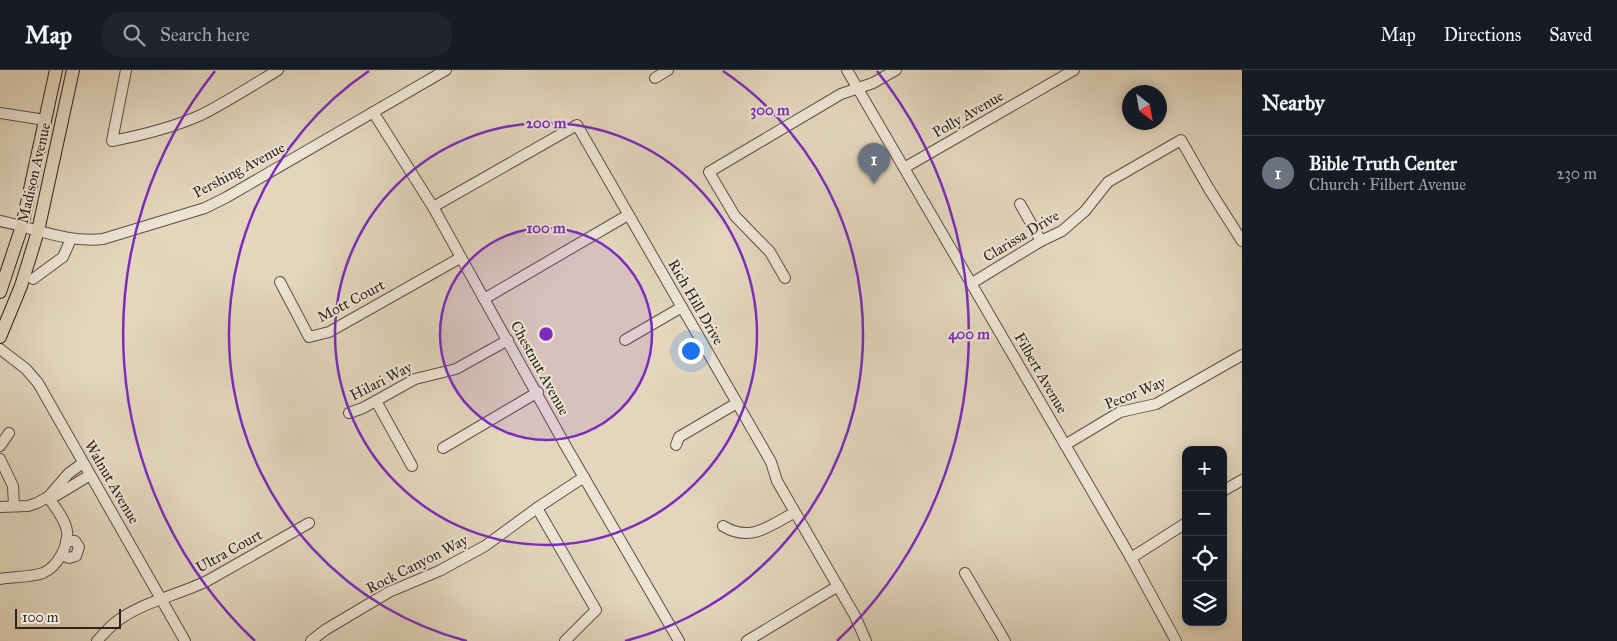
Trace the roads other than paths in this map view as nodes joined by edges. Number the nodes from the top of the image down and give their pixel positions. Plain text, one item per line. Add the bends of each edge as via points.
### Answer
1 (56, 70) edge
2 (73, 70) edge
3 (126, 70) edge
4 (278, 70) edge
5 (446, 70) edge
6 (668, 70) edge
7 (847, 70) edge
8 (896, 70) edge
9 (1074, 70) edge
10 (429, 74) edge
11 (654, 78) dead end
12 (858, 88) junction
13 (374, 112) junction
14 (0, 113) edge
15 (45, 120) junction
16 (904, 168) junction
17 (1020, 204) dead end
18 (433, 208) junction
19 (628, 215) junction
20 (0, 220) edge
21 (1237, 223) edge
22 (22, 226) junction
23 (38, 231) junction
24 (71, 239) junction
25 (1042, 241) junction
26 (1242, 241) edge
27 (460, 258) junction
28 (785, 278) dead end
29 (33, 279) dead end
30 (280, 282) dead end
31 (972, 283) junction
32 (0, 292) edge
33 (484, 299) junction
34 (682, 307) junction
35 (0, 337) edge
36 (508, 340) junction
37 (625, 340) dead end
38 (0, 349) edge
39 (1242, 355) edge
40 (538, 392) junction
41 (376, 401) junction
42 (737, 403) junction
43 (349, 413) dead end
44 (9, 433) dead end
45 (676, 445) dead end
46 (1065, 445) junction
47 (0, 446) edge
48 (443, 448) dead end
49 (0, 460) edge
50 (83, 463) junction
51 (412, 466) dead end
52 (90, 475) junction
53 (584, 477) junction
54 (1242, 480) edge
55 (1227, 489) edge
56 (48, 497) junction
57 (14, 506) junction
58 (0, 507) edge
59 (537, 508) junction
60 (794, 513) junction
61 (308, 523) dead end
62 (723, 526) dead end
63 (1182, 526) edge
64 (66, 540) junction
65 (62, 555) junction
66 (1131, 558) junction
67 (965, 573) dead end
68 (0, 579) edge
69 (838, 586) junction
70 (161, 600) junction
71 (98, 641) edge
72 (185, 641) edge
73 (312, 641) edge
74 (565, 641) edge
75 (679, 641) edge
76 (747, 641) edge
77 (866, 641) edge
78 (1005, 641) edge
79 (1176, 641) edge

1 - 15 main road, Madison Avenue
2 - 23 main road, Madison Avenue
3 - 4 street via 112,142 203,114
5 - 10 street, Pershing Avenue
6 - 11 street
7 - 12 street, Filbert Avenue
8 - 12 street
9 - 16 street, Polly Avenue
10 - 13 street, Pershing Avenue
12 - 16 street, Filbert Avenue
12 - 28 street via 841,94 709,172 735,216 770,252
13 - 18 street, Chestnut Avenue
13 - 24 street, Pershing Avenue via 205,208 103,239
14 - 15 street
15 - 22 main road, Madison Avenue
16 - 31 street, Filbert Avenue
17 - 25 street
18 - 19 street, Rich Hill Drive via 577,125
18 - 27 street, Chestnut Avenue
19 - 33 street
19 - 34 street, Rich Hill Drive
20 - 22 street, Pershing Avenue
21 - 25 street, Clarissa Drive via 1208,188 1181,140 1108,182 1074,221
21 - 26 street, Clarissa Drive
22 - 23 street, Pershing Avenue
22 - 32 main road, Madison Avenue
23 - 24 street, Pershing Avenue
23 - 35 main road, Madison Avenue via 21,286
24 - 29 street via 63,257
25 - 31 street, Clarissa Drive
27 - 30 street, Mott Court via 329,332 309,337
27 - 33 street, Chestnut Avenue
31 - 46 street, Filbert Avenue
33 - 36 street, Chestnut Avenue
34 - 37 street
34 - 42 street, Rich Hill Drive
36 - 40 street, Chestnut Avenue
36 - 41 street, Hilari Way via 456,369 415,379
38 - 50 street, Walnut Avenue via 35,378
39 - 46 street, Pecor Way via 1156,404 1120,412
40 - 48 street
40 - 53 street, Chestnut Avenue
41 - 43 street, Hilari Way
41 - 51 street
42 - 45 street via 679,437
42 - 60 street, Rich Hill Drive via 771,462
44 - 47 street
46 - 66 street, Filbert Avenue
49 - 57 street via 13,486
50 - 52 street, Walnut Avenue
50 - 56 street
52 - 56 street
52 - 70 street, Walnut Avenue
53 - 59 street, Rock Canyon Way
53 - 75 street, Chestnut Avenue
54 - 55 street
56 - 57 street via 37,504
56 - 64 street via 67,531
57 - 58 street
59 - 73 street, Rock Canyon Way via 485,546 439,571 389,592
59 - 74 street via 596,610
60 - 62 street via 751,534 739,534
60 - 69 street, Rich Hill Drive
61 - 70 street, Ultra Court via 207,582
63 - 66 street
64 - 65 street
64 - 65 street via 75,541 79,547 76,556
65 - 68 street via 42,573
66 - 79 street, Filbert Avenue
67 - 78 street
69 - 76 street
69 - 77 street, Rich Hill Drive
70 - 71 street, Ultra Court via 146,604 119,619
70 - 72 street, Walnut Avenue

